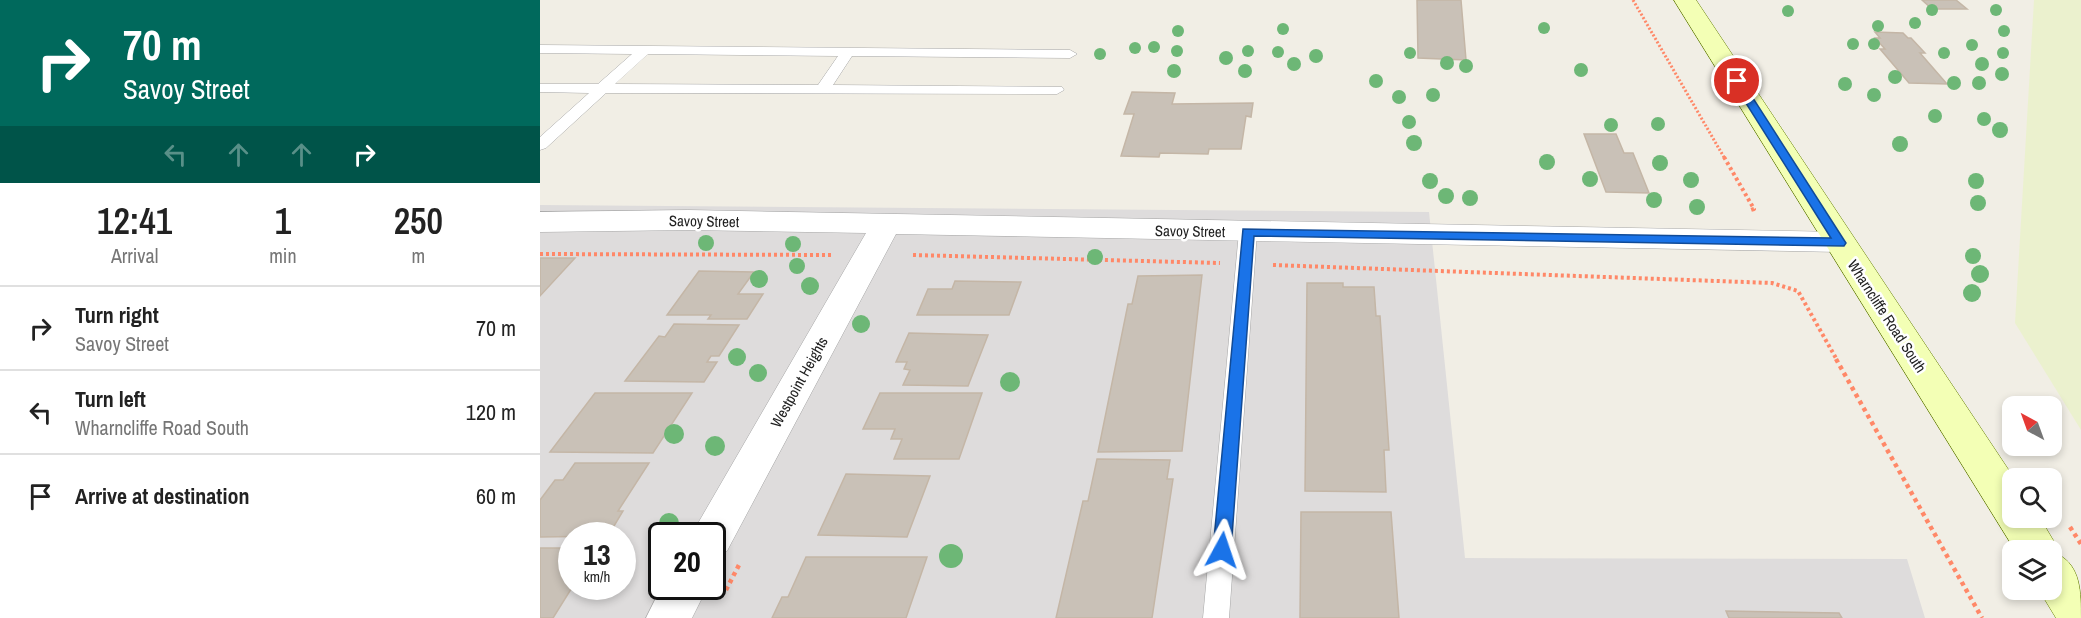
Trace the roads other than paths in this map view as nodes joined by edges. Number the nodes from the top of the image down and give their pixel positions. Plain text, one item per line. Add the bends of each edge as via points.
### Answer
1 (1685, 0) edge
2 (540, 50) edge
3 (644, 50) junction
4 (848, 52) junction
5 (1070, 54) dead end
6 (540, 88) edge
7 (602, 88) junction
8 (823, 88) junction
9 (1056, 90) dead end
10 (540, 145) edge
11 (540, 222) edge
12 (886, 225) junction
13 (1248, 232) junction
14 (1840, 243) junction
15 (2002, 494) edge
16 (721, 522) edge
17 (2062, 588) edge
18 (678, 600) edge
19 (2081, 617) edge
20 (668, 618) edge
21 (1216, 618) edge

1 - 14 main road, Wharncliffe Road South
2 - 3 lane
3 - 4 lane
3 - 7 lane
4 - 5 lane
4 - 8 lane
6 - 7 lane
7 - 8 lane
7 - 10 lane
8 - 9 lane
11 - 12 street, Savoy Street via 688,220
12 - 13 street, Savoy Street
12 - 16 street, Westpoint Heights
13 - 14 street, Savoy Street
13 - 21 lane
14 - 15 main road, Wharncliffe Road South
17 - 19 main road
18 - 20 street

